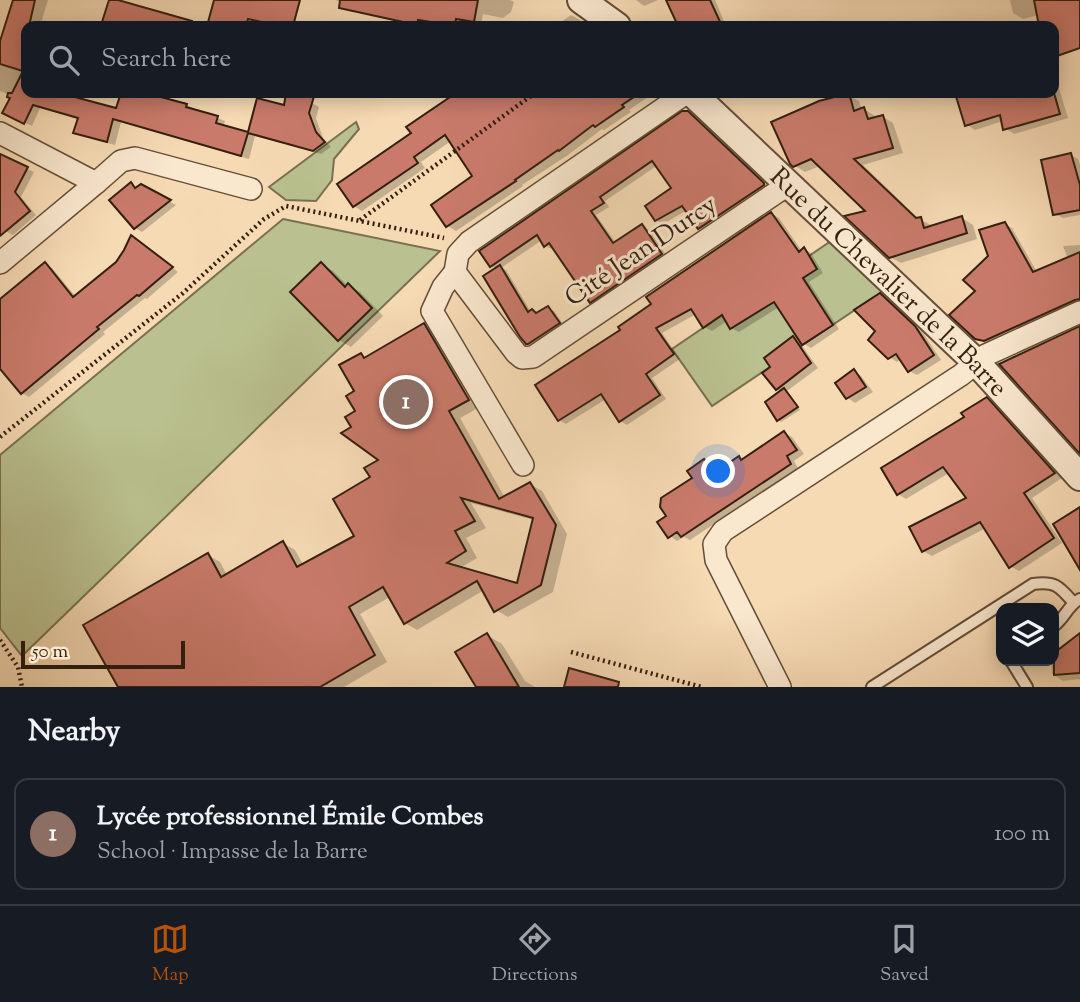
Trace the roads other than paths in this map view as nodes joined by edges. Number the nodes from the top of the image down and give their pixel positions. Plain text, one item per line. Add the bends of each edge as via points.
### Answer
1 (581, 0) edge
2 (610, 21) edge
3 (682, 98) edge
4 (694, 98) edge
5 (0, 133) edge
6 (96, 183) junction
7 (789, 184) junction
8 (251, 189) dead end
9 (0, 263) edge
10 (455, 272) junction
11 (1080, 313) edge
12 (975, 362) junction
13 (523, 465) dead end
14 (1080, 477) edge
15 (1076, 601) edge
16 (1059, 622) edge
17 (1013, 666) edge
18 (780, 687) edge
19 (872, 687) edge
20 (1027, 687) edge

1 - 2 street
3 - 10 street via 469,242 458,254
4 - 7 street, Rue du Chevalier de la Barre
5 - 6 street
6 - 8 street via 121,161 135,159
6 - 9 street
7 - 10 street, Cité Jean Durcy via 533,357 516,353
7 - 12 street, Rue du Chevalier de la Barre
10 - 13 street via 432,311
11 - 12 street
12 - 14 street, Rue du Chevalier de la Barre
12 - 18 street via 723,531 714,544 716,560
15 - 16 lane
15 - 19 lane via 1049,582 1033,584
17 - 20 lane

